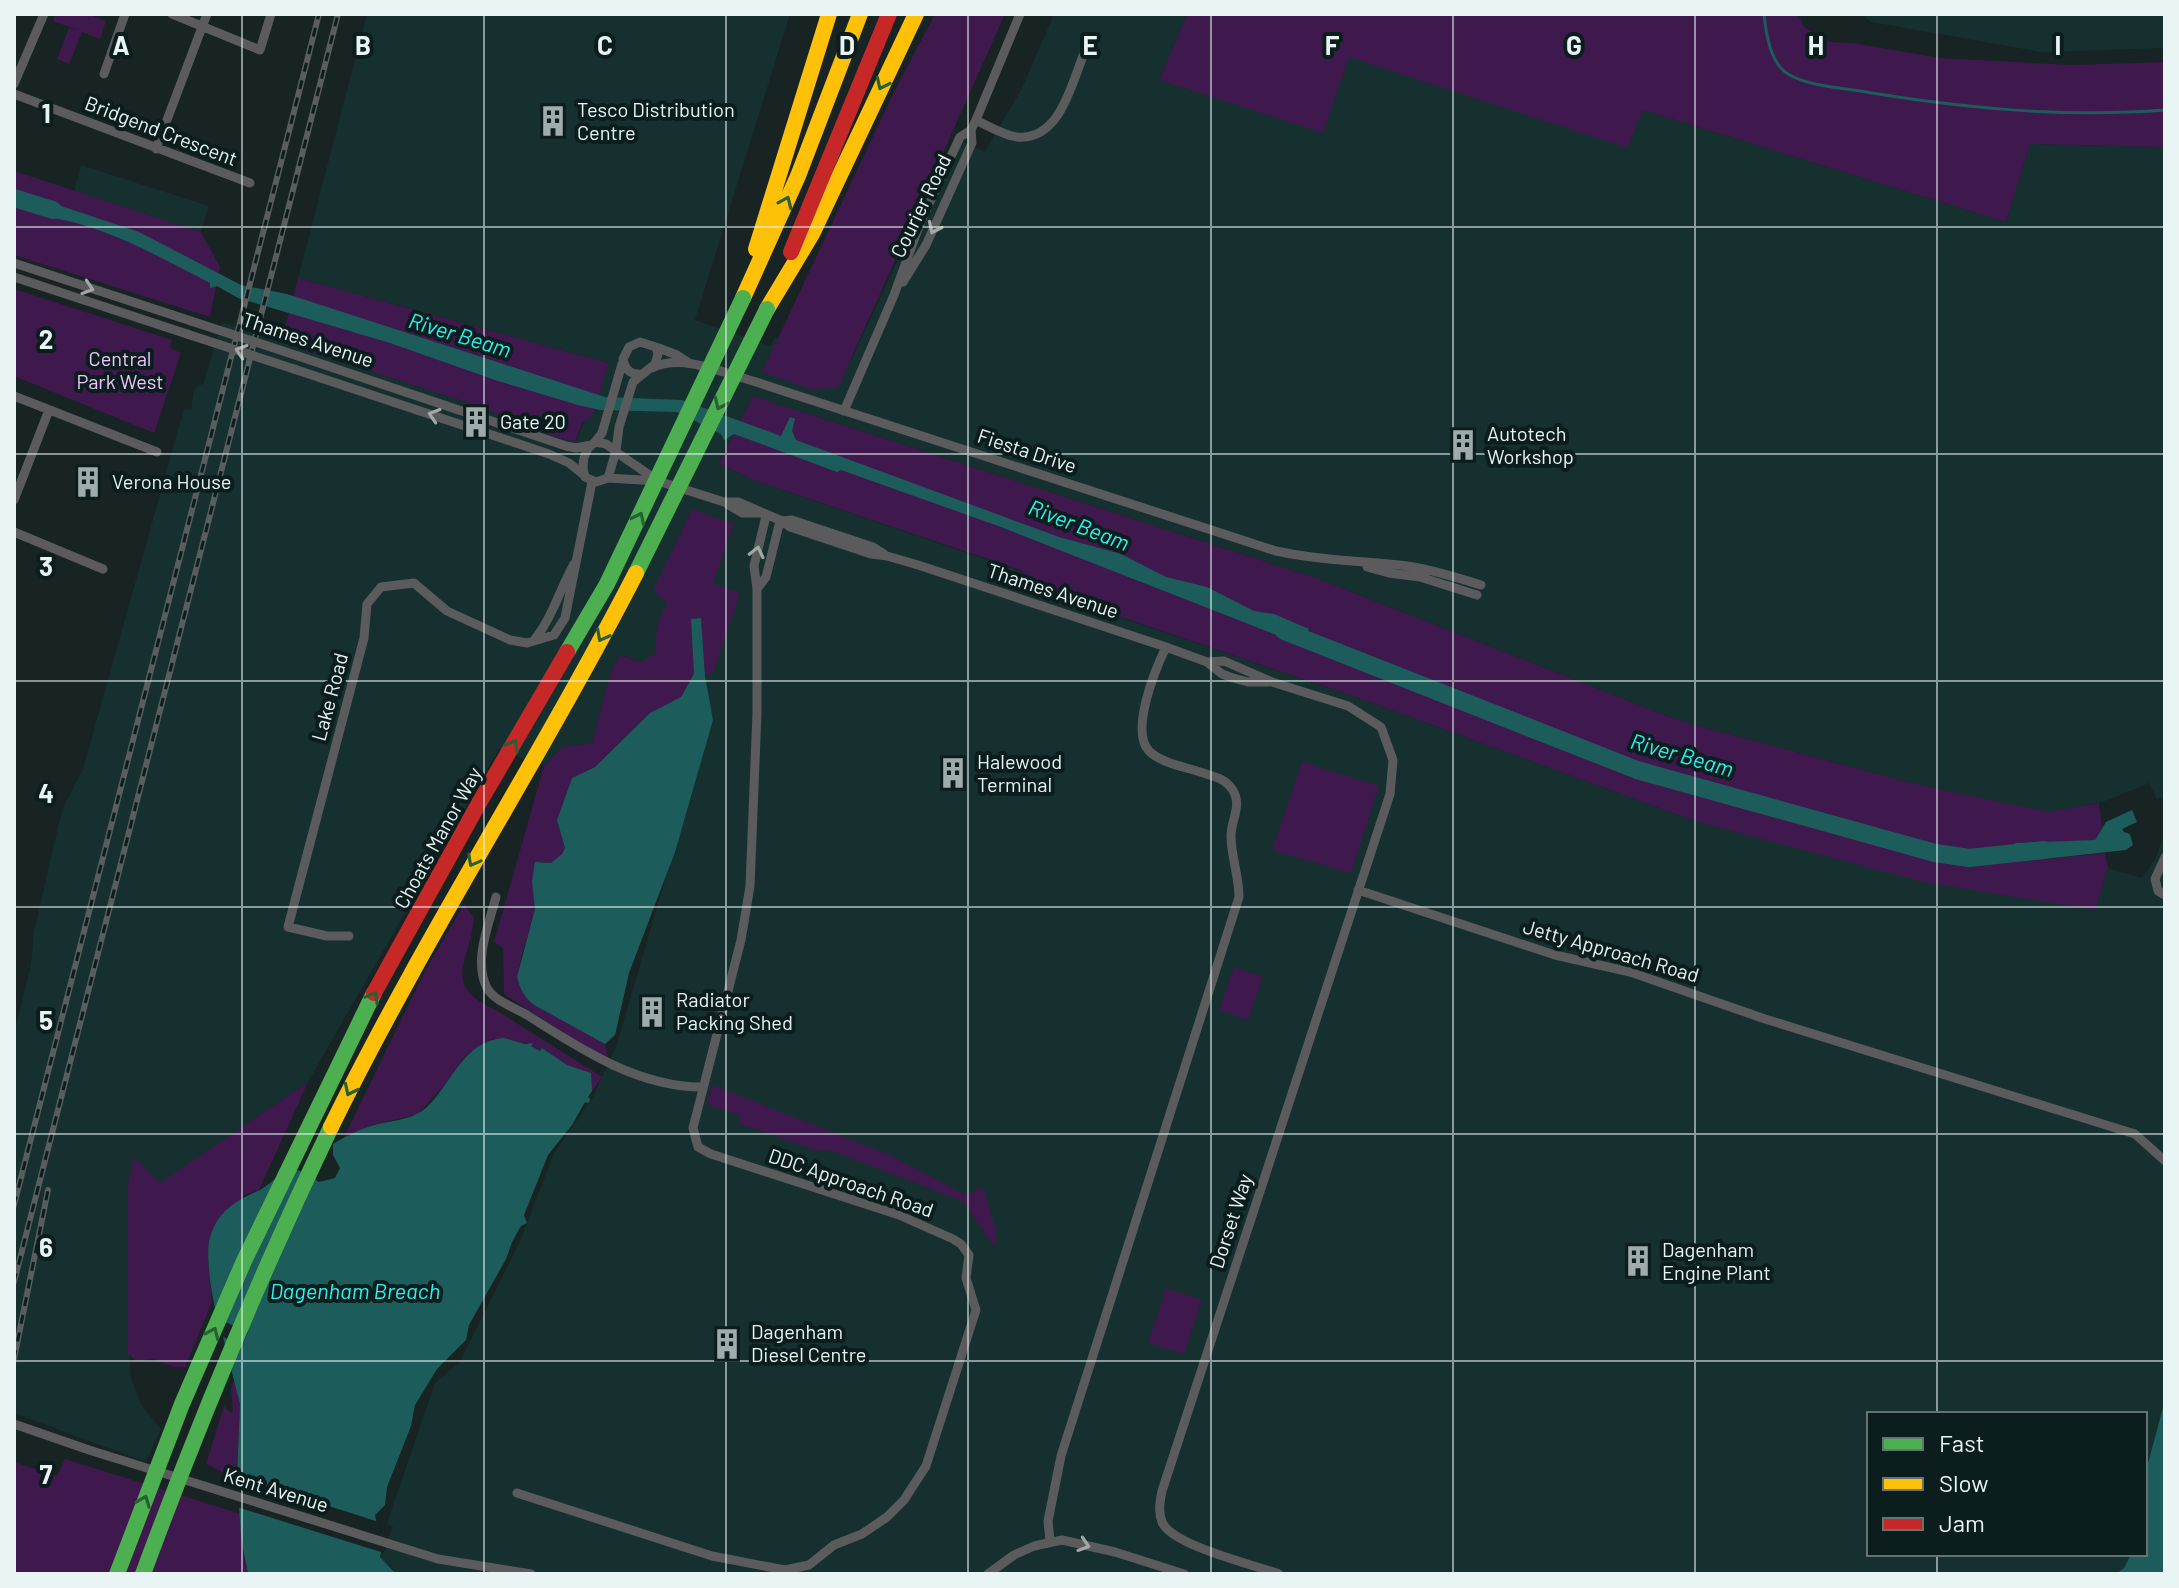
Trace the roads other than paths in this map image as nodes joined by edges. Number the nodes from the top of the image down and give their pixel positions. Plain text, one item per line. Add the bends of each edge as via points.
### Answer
1 (44, 14) edge
2 (125, 14) edge
3 (172, 14) edge
4 (207, 14) edge
5 (271, 14) edge
6 (829, 14) edge
7 (860, 14) edge
8 (889, 14) edge
9 (916, 14) edge
10 (1020, 14) edge
11 (202, 26) junction
12 (1083, 56) dead end
13 (104, 74) dead end
14 (14, 84) edge
15 (14, 94) edge
16 (976, 120) junction
17 (971, 130) junction
18 (156, 149) junction
19 (250, 183) dead end
20 (14, 263) edge
21 (14, 277) edge
22 (894, 295) junction
23 (743, 298) junction
24 (767, 309) junction
25 (656, 347) junction
26 (623, 359) junction
27 (689, 363) junction
28 (647, 371) junction
29 (14, 396) edge
30 (49, 410) junction
31 (844, 411) junction
32 (593, 444) junction
33 (157, 452) dead end
34 (616, 452) junction
35 (584, 475) junction
36 (608, 478) junction
37 (658, 481) junction
38 (592, 482) junction
39 (15, 497) edge
40 (763, 514) junction
41 (781, 521) junction
42 (14, 532) edge
43 (103, 569) dead end
44 (757, 589) junction
45 (1479, 590) dead end
46 (1166, 647) junction
47 (1385, 808) joint
48 (2165, 857) edge
49 (1358, 890) junction
50 (2165, 895) edge
51 (496, 897) dead end
52 (349, 936) dead end
53 (702, 1087) junction
54 (2165, 1161) edge
55 (14, 1424) edge
56 (517, 1493) dead end
57 (1050, 1541) junction
58 (117, 1574) edge
59 (143, 1574) edge
60 (531, 1574) edge
61 (988, 1574) edge
62 (1184, 1574) edge
63 (1279, 1574) edge

1 - 14 street
2 - 13 street
3 - 11 street
4 - 11 street
5 - 11 street via 260,50
6 - 23 highway
23 -> 7 highway via 798,176
8 - 24 highway
9 -> 24 highway via 812,234
10 - 16 street, Courier Road
11 - 18 street
12 - 16 street via 1062,108 1041,132 1016,137
15 - 18 street, Bridgend Crescent
16 - 17 street, Courier Road
17 -> 22 street, Courier Road via 972,143 940,216
17 - 22 street, Courier Road via 960,137
18 - 19 street, Bridgend Crescent
20 -> 32 street, Thames Avenue, bridge via 566,446
35 -> 21 street, Thames Avenue, bridge via 549,454
22 - 31 street, Courier Road
58 -> 23 highway, Choats Manor Way, bridge via 244,1261 356,1026 607,584
24 -> 59 highway, Choats Manor Way, bridge via 580,678 378,1035 283,1230 204,1413
25 - 26 street via 637,343
25 - 27 street, Fiesta Drive
25 - 28 street via 657,360
26 - 28 street via 630,372
26 - 32 street via 606,422
27 - 28 street, Fiesta Drive via 663,363
27 - 31 street, Fiesta Drive
28 - 34 street via 633,382
29 - 30 street
30 - 33 street
30 - 39 street
31 - 45 street, Fiesta Drive via 1276,551 1422,568
32 - 34 street via 606,444
32 - 35 street via 582,462
34 - 36 street
34 - 37 street, Thames Avenue
35 - 38 street
36 - 37 street, Thames Avenue
36 - 38 street
37 - 40 street, Thames Avenue via 742,513
38 - 52 street, Lake Road via 575,578 565,618 554,635 527,643 510,640 447,611 414,583 381,587 367,604 364,638 288,927
40 - 41 street, Thames Avenue
44 -> 40 street, DDC Approach Road via 754,566
41 - 44 street via 766,577
41 - 46 street, Thames Avenue via 860,542 887,556
42 - 43 street
44 - 53 street, DDC Approach Road via 750,886
46 - 47 street, Thames Avenue via 1233,678 1272,682 1348,706 1381,727 1393,760
46 - 57 street via 1141,734 1147,749 1159,758 1223,779 1231,787 1237,811 1231,838 1239,897 1061,1456 1048,1521
47 - 49 street, Dorset Way
48 - 50 street via 2155,879
49 - 54 street, Jetty Approach Road via 2135,1134
49 - 63 street, Dorset Way via 1160,1505 1161,1521 1174,1537
51 - 53 street via 481,973 488,991 618,1067 681,1087
53 - 56 street, DDC Approach Road via 693,1128 702,1150 899,1215 953,1239 969,1255 966,1278 976,1310 926,1466 887,1517 815,1561 785,1570 712,1556
55 - 60 street, Kent Avenue via 387,1543 475,1567
57 - 61 street via 1014,1555
57 -> 62 street via 1071,1541

